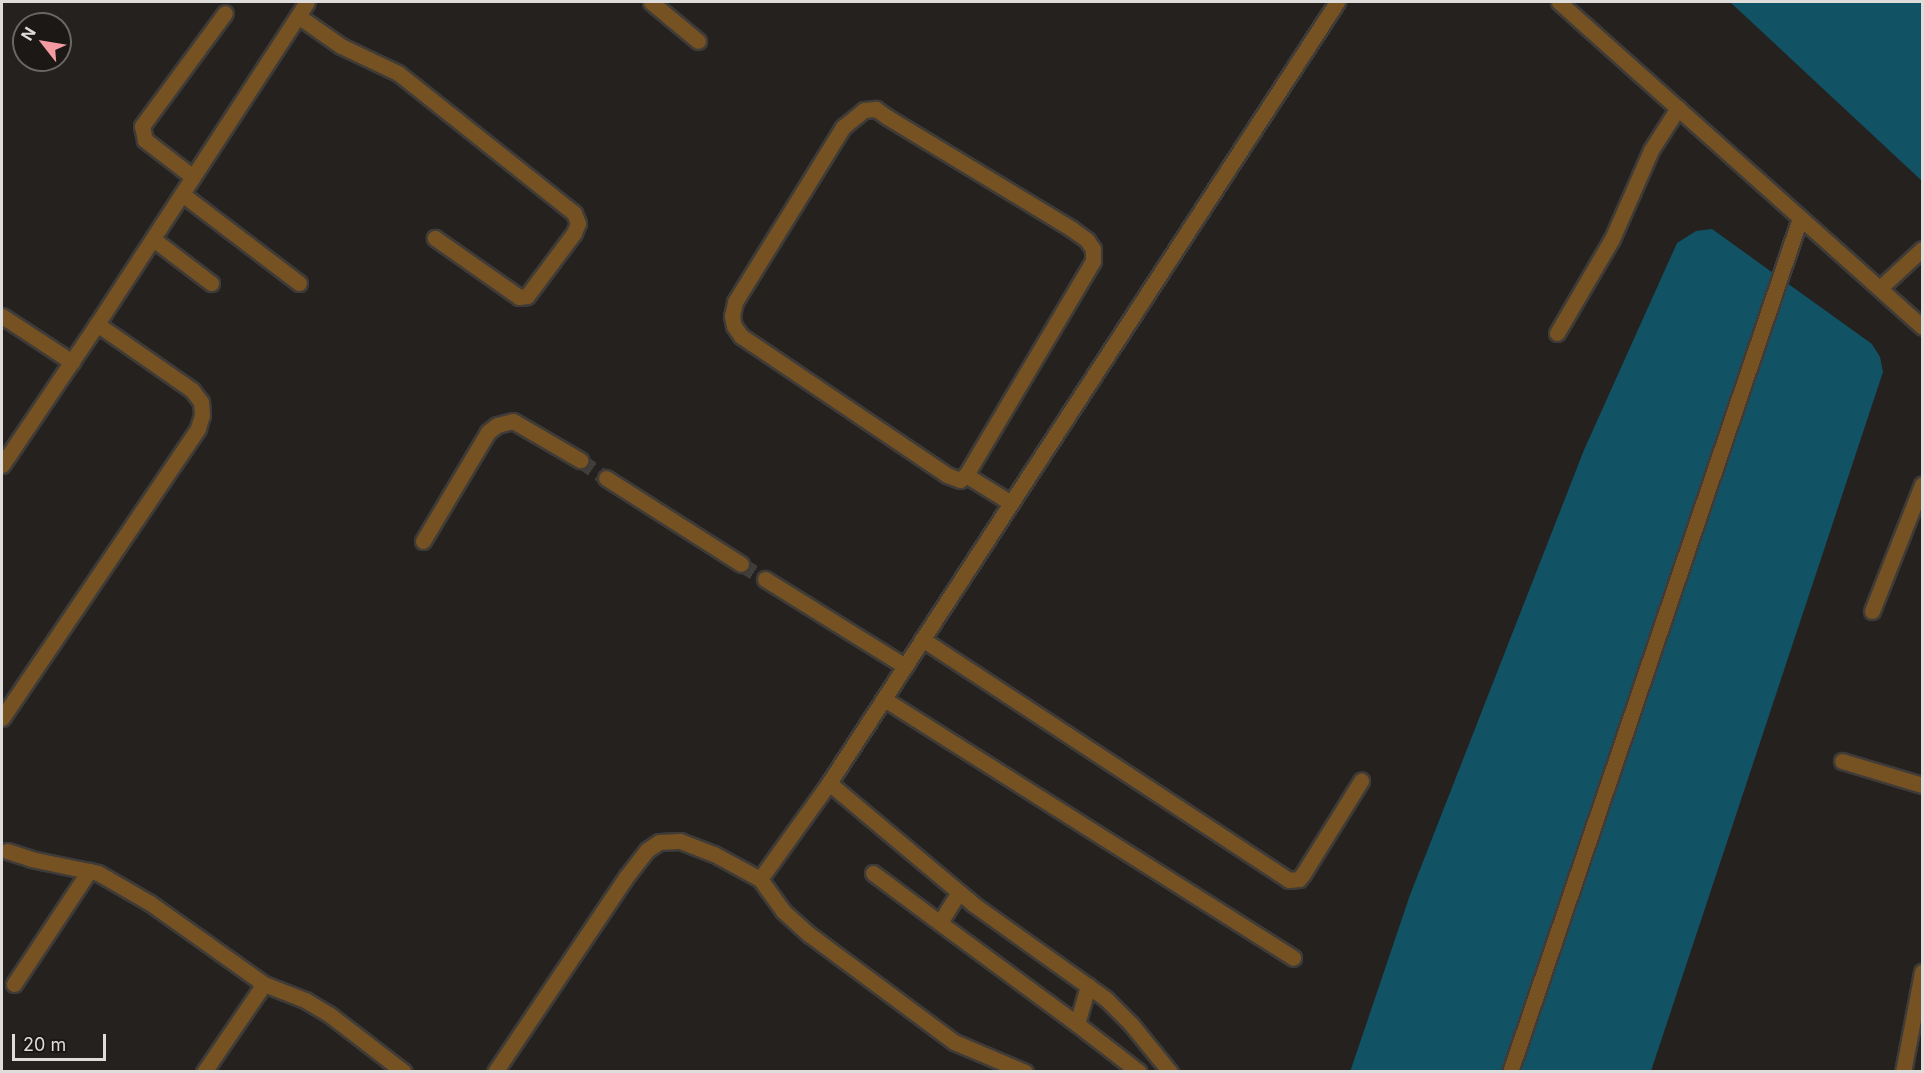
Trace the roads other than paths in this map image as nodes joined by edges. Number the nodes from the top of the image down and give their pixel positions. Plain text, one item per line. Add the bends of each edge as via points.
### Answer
1 (308, 2) edge
2 (651, 2) edge
3 (1337, 2) edge
4 (1559, 2) edge
5 (225, 13) dead end
6 (298, 16) junction
7 (698, 41) dead end
8 (1678, 108) junction
9 (193, 177) junction
10 (182, 194) junction
11 (1800, 218) junction
12 (435, 238) dead end
13 (153, 239) junction
14 (1923, 249) edge
15 (211, 283) dead end
16 (299, 283) dead end
17 (1880, 288) junction
18 (2, 316) edge
19 (98, 324) junction
20 (1923, 327) edge
21 (1557, 333) dead end
22 (72, 362) junction
23 (579, 460) tunnel mouth
24 (2, 465) edge
25 (966, 475) junction
26 (606, 478) tunnel mouth
27 (1923, 485) edge
28 (1011, 503) junction
29 (423, 541) dead end
30 (741, 564) tunnel mouth
31 (765, 579) tunnel mouth
32 (1872, 611) dead end
33 (922, 639) junction
34 (905, 666) junction
35 (884, 699) junction
36 (2, 718) edge
37 (1842, 761) dead end
38 (1361, 781) dead end
39 (829, 783) junction
40 (1923, 785) edge
41 (7, 851) dead end
42 (89, 871) junction
43 (873, 873) dead end
44 (760, 879) junction
45 (959, 892) junction
46 (940, 923) junction
47 (1293, 958) dead end
48 (1923, 972) edge
49 (15, 984) dead end
50 (264, 984) junction
51 (1088, 986) junction
52 (1077, 1024) junction
53 (204, 1071) edge
54 (404, 1071) edge
55 (495, 1071) edge
56 (1025, 1071) edge
57 (1139, 1071) edge
58 (1170, 1071) edge
59 (1510, 1071) edge
60 (1904, 1071) edge

1 - 6 street
2 - 7 street
3 - 28 street
4 - 8 street
5 - 9 street via 142,126 145,140
6 - 9 street
6 - 12 street via 341,46 398,73 574,213 578,223 527,296 519,297
8 - 11 street
8 - 21 street via 1651,150 1612,239
9 - 10 street
10 - 13 street
10 - 16 street
11 - 17 street
11 - 59 street
13 - 15 street
13 - 19 street
14 - 17 street
17 - 20 street
18 - 22 street
19 - 22 street
19 - 36 street via 192,390 201,402 202,415 198,428
22 - 24 street
23 - 29 street via 513,422 497,425 488,432
25 - 25 street via 1094,261 1093,249 1072,229 897,122 876,110 864,110 843,127 735,302 734,326 741,336 948,475 960,480
25 - 28 street
26 - 30 street
27 - 32 street
28 - 33 street
31 - 34 street
33 - 34 street
33 - 38 street via 1289,880 1299,879 1303,874
34 - 35 street
35 - 39 street
35 - 47 street
37 - 40 street
39 - 44 street
39 - 45 street
41 - 42 street
42 - 49 street
42 - 50 street via 150,903
43 - 46 street
44 - 55 street via 680,841 659,842 647,850
44 - 56 street via 783,911 810,935 954,1042
45 - 46 street
45 - 51 street
46 - 52 street
48 - 60 street
50 - 53 street
50 - 54 street via 330,1015
51 - 52 street
51 - 58 street via 1131,1024
52 - 57 street

